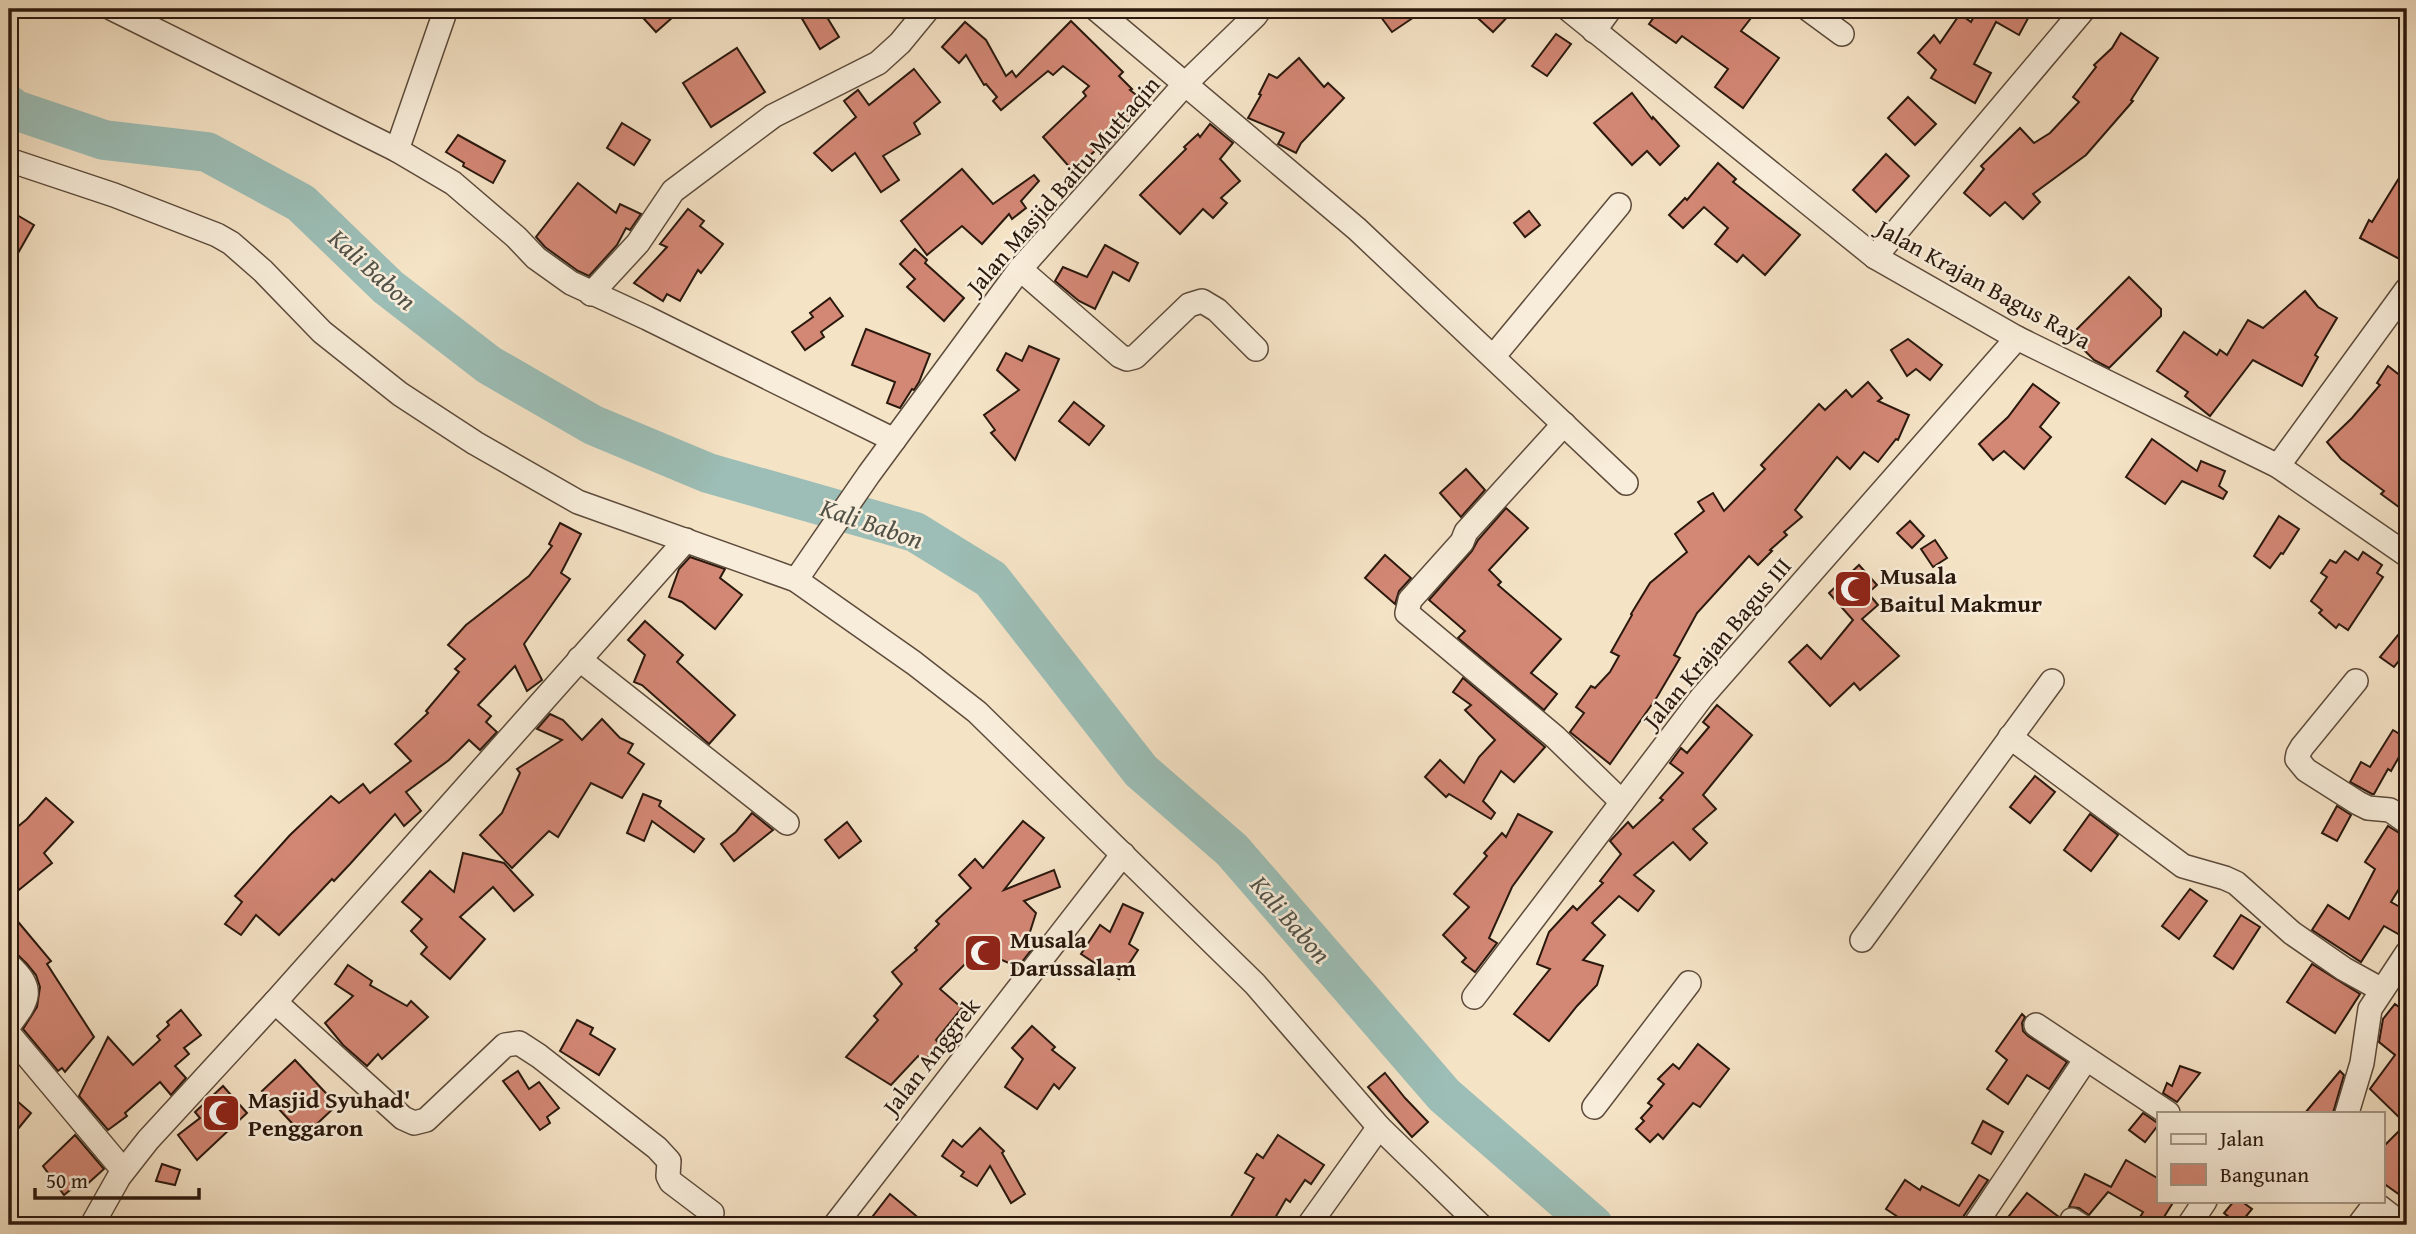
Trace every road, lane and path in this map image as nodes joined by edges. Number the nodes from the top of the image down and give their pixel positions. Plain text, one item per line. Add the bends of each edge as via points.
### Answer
1 (113, 9) edge
2 (446, 9) edge
3 (928, 9) edge
4 (1096, 9) edge
5 (1260, 9) edge
6 (1568, 9) edge
7 (1610, 9) edge
8 (1808, 9) edge
9 (2084, 9) edge
10 (1594, 31) junction
11 (1842, 34) dead end
12 (1186, 83) junction
13 (397, 150) junction
14 (9, 160) edge
15 (1619, 205) dead end
16 (1875, 257) junction
17 (1020, 269) junction
18 (2407, 289) edge
19 (591, 294) junction
20 (2017, 338) junction
21 (1256, 349) dead end
22 (1493, 357) junction
23 (1564, 424) junction
24 (894, 440) junction
25 (2278, 466) junction
26 (1626, 483) dead end
27 (685, 540) junction
28 (2407, 555) edge
29 (801, 572) junction
30 (579, 659) junction
31 (2052, 681) dead end
32 (2356, 681) dead end
33 (2010, 737) junction
34 (1622, 802) junction
35 (2407, 822) edge
36 (787, 823) dead end
37 (1123, 854) junction
38 (1862, 940) dead end
39 (2407, 953) edge
40 (9, 965) edge
41 (1689, 983) dead end
42 (2382, 990) junction
43 (1474, 997) dead end
44 (275, 1002) junction
45 (9, 1025) edge
46 (2036, 1025) dead end
47 (9, 1034) edge
48 (2086, 1059) junction
49 (1594, 1107) dead end
50 (2166, 1112) edge
51 (2347, 1112) edge
52 (1379, 1127) junction
53 (123, 1170) junction
54 (2204, 1202) edge
55 (2374, 1202) edge
56 (712, 1213) dead end
57 (92, 1225) edge
58 (835, 1225) edge
59 (1309, 1225) edge
60 (1480, 1225) edge
61 (1975, 1225) edge
62 (2189, 1225) edge
63 (2360, 1225) edge
64 (2403, 1225) edge

1 - 13 street
2 - 13 street
3 - 19 street via 878,62 773,116 673,191 638,243
4 - 12 street
5 - 12 street, Jalan Masjid Baitu Muttaqin
6 - 10 street, Jalan Krajan Bagus Raya
7 - 10 street
8 - 11 street
9 - 16 street
10 - 16 street, Jalan Krajan Bagus Raya
12 - 17 street, Jalan Masjid Baitu Muttaqin
12 - 22 street via 1357,229
13 - 19 street via 453,183 536,258
14 - 27 street via 217,235 253,262 322,332 400,394 561,495
15 - 22 street
16 - 20 street, Jalan Krajan Bagus Raya
17 - 21 street via 1127,359 1189,305 1202,301
17 - 24 street, Jalan Masjid Baitu Muttaqin
18 - 25 street
19 - 24 street
20 - 25 street, Jalan Krajan Bagus Raya
20 - 34 street, Jalan Krajan Bagus III via 1702,697
22 - 23 street
23 - 26 street
23 - 34 street via 1466,532 1410,600 1406,613 1555,737
24 - 29 street, Jalan Masjid Baitu Muttaqin
25 - 28 street, Jalan Krajan Bagus Raya
27 - 29 street
27 - 30 street
29 - 37 street via 977,712
30 - 36 street
30 - 44 street
31 - 33 street
32 - 35 street via 2297,759 2306,770 2358,803 2390,810
33 - 38 street
33 - 42 street via 2183,866 2236,883 2292,933
34 - 43 street, Jalan Krajan Bagus III
37 - 52 street via 1255,984
37 - 58 street, Jalan Anggrek
39 - 42 street
40 - 45 street via 28,992
41 - 49 street
42 - 51 street via 2370,1009 2362,1063
44 - 53 street
44 - 56 street via 414,1123 425,1120 505,1045 519,1043 657,1148 669,1161 669,1179
46 - 48 street
47 - 53 street
48 - 50 street
48 - 61 street
52 - 59 street
52 - 60 street
53 - 57 street
54 - 62 street
55 - 63 street
55 - 64 street

